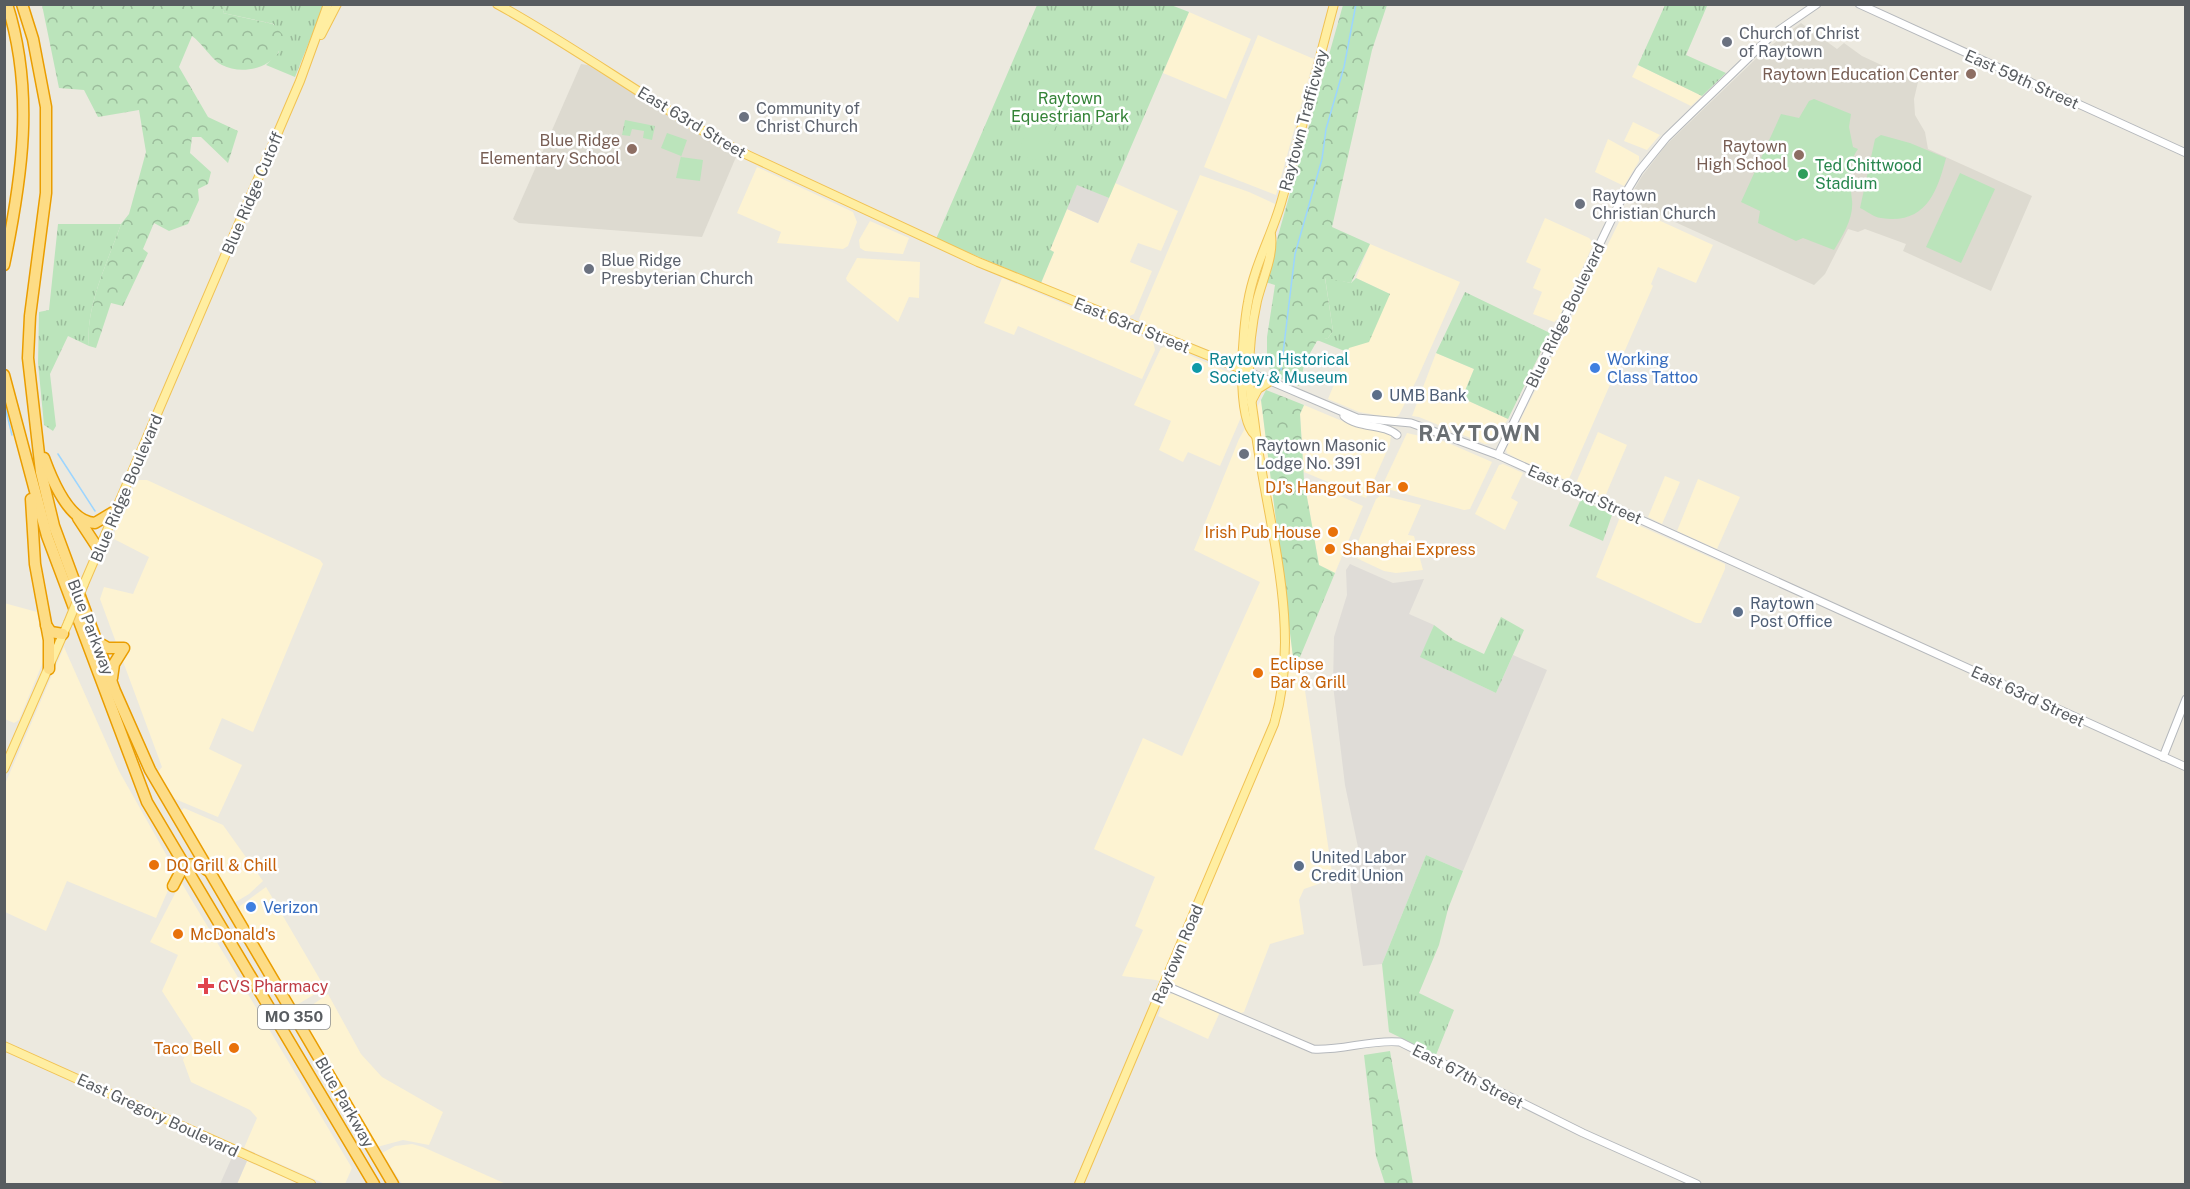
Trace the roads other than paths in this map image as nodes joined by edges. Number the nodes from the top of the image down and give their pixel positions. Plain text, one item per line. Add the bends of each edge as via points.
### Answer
1 (7, 4) edge
2 (24, 4) edge
3 (328, 4) edge
4 (336, 4) edge
5 (497, 4) edge
6 (1334, 4) edge
7 (1817, 4) edge
8 (1859, 4) edge
9 (4, 16) edge
10 (313, 48) junction
11 (19, 56) junction
12 (2186, 153) edge
13 (4, 265) edge
14 (189, 338) joint
15 (28, 358) junction
16 (1246, 371) junction
17 (4, 375) edge
18 (1269, 382) junction
19 (1251, 403) junction
20 (1340, 412) junction
21 (1255, 435) junction
22 (1397, 435) dead end
23 (23, 449) junction
24 (1498, 455) junction
25 (115, 511) junction
26 (78, 518) junction
27 (99, 550) junction
28 (45, 622) junction
29 (63, 634) junction
30 (96, 641) junction
31 (49, 669) junction
32 (112, 682) junction
33 (2186, 699) edge
34 (1274, 724) joint
35 (2163, 757) junction
36 (2186, 767) edge
37 (4, 770) edge
38 (196, 849) junction
39 (178, 855) junction
40 (187, 870) junction
41 (210, 873) junction
42 (174, 886) dead end
43 (1164, 985) junction
44 (276, 1017) junction
45 (307, 1038) junction
46 (4, 1046) edge
47 (311, 1185) edge
48 (374, 1185) edge
49 (393, 1185) edge
50 (1079, 1185) edge
51 (1697, 1185) edge

1 - 11 highway
2 - 15 highway, Blue Parkway / MO 350 via 46,107 47,164
3 - 10 main road, Blue Ridge Cutoff
4 - 10 main road, Blue Ridge Cutoff
5 - 16 main road, East 63rd Street via 742,153 978,262
6 - 16 main road, Raytown Trafficway via 1271,235
7 - 24 street, Blue Ridge Boulevard via 1772,36 1666,138 1639,171 1619,204
8 - 12 street, East 59th Street
9 - 11 highway
10 - 14 main road, Blue Ridge Cutoff
11 - 13 highway via 23,161
14 - 25 main road, Blue Ridge Boulevard
15 - 26 highway via 44,457 55,483
15 - 30 highway, Blue Parkway / MO 350 via 47,498
16 - 18 street, East 63rd Street
16 - 19 main road, Raytown Trafficway
16 - 21 main road, Raytown Trafficway via 1246,414 1249,430
17 - 23 highway, Blue Parkway / MO 350
18 - 19 main road via 1258,389
18 - 20 street, East 63rd Street
19 - 21 main road, Raytown Trafficway
20 - 22 street via 1356,423
20 - 24 street, East 63rd Street via 1357,418 1411,423
21 - 34 main road, Raytown Trafficway via 1284,618 1284,667
23 - 28 highway via 33,508 36,579
23 - 39 highway, Blue Parkway / MO 350 via 48,536 114,717 147,802
24 - 35 street, East 63rd Street
25 - 26 highway via 95,523
25 - 27 main road, Blue Ridge Boulevard
26 - 27 highway
27 - 29 main road, Blue Ridge Boulevard, bridge
28 - 29 highway via 51,632
28 - 31 highway
29 - 31 main road, Blue Ridge Boulevard
30 - 32 highway, Blue Parkway / MO 350
30 - 32 highway via 108,648 124,648 114,664
31 - 37 main road, Blue Ridge Boulevard
32 - 38 highway, Blue Parkway / MO 350 via 150,770
33 - 35 street
34 - 43 main road, Raytown Road
35 - 36 street, East 63rd Street
38 - 39 highway via 190,855
38 - 41 highway, Blue Parkway / MO 350
39 - 40 highway, Blue Parkway / MO 350
40 - 41 highway via 200,864
40 - 42 highway
40 - 44 highway, Blue Parkway / MO 350
41 - 45 highway, Blue Parkway / MO 350
43 - 50 main road, Raytown Road
43 - 51 street, East 67th Street via 1313,1049 1400,1042
44 - 45 highway
44 - 48 highway, Blue Parkway / MO 350
45 - 49 highway, Blue Parkway / MO 350
46 - 47 main road, East Gregory Boulevard

